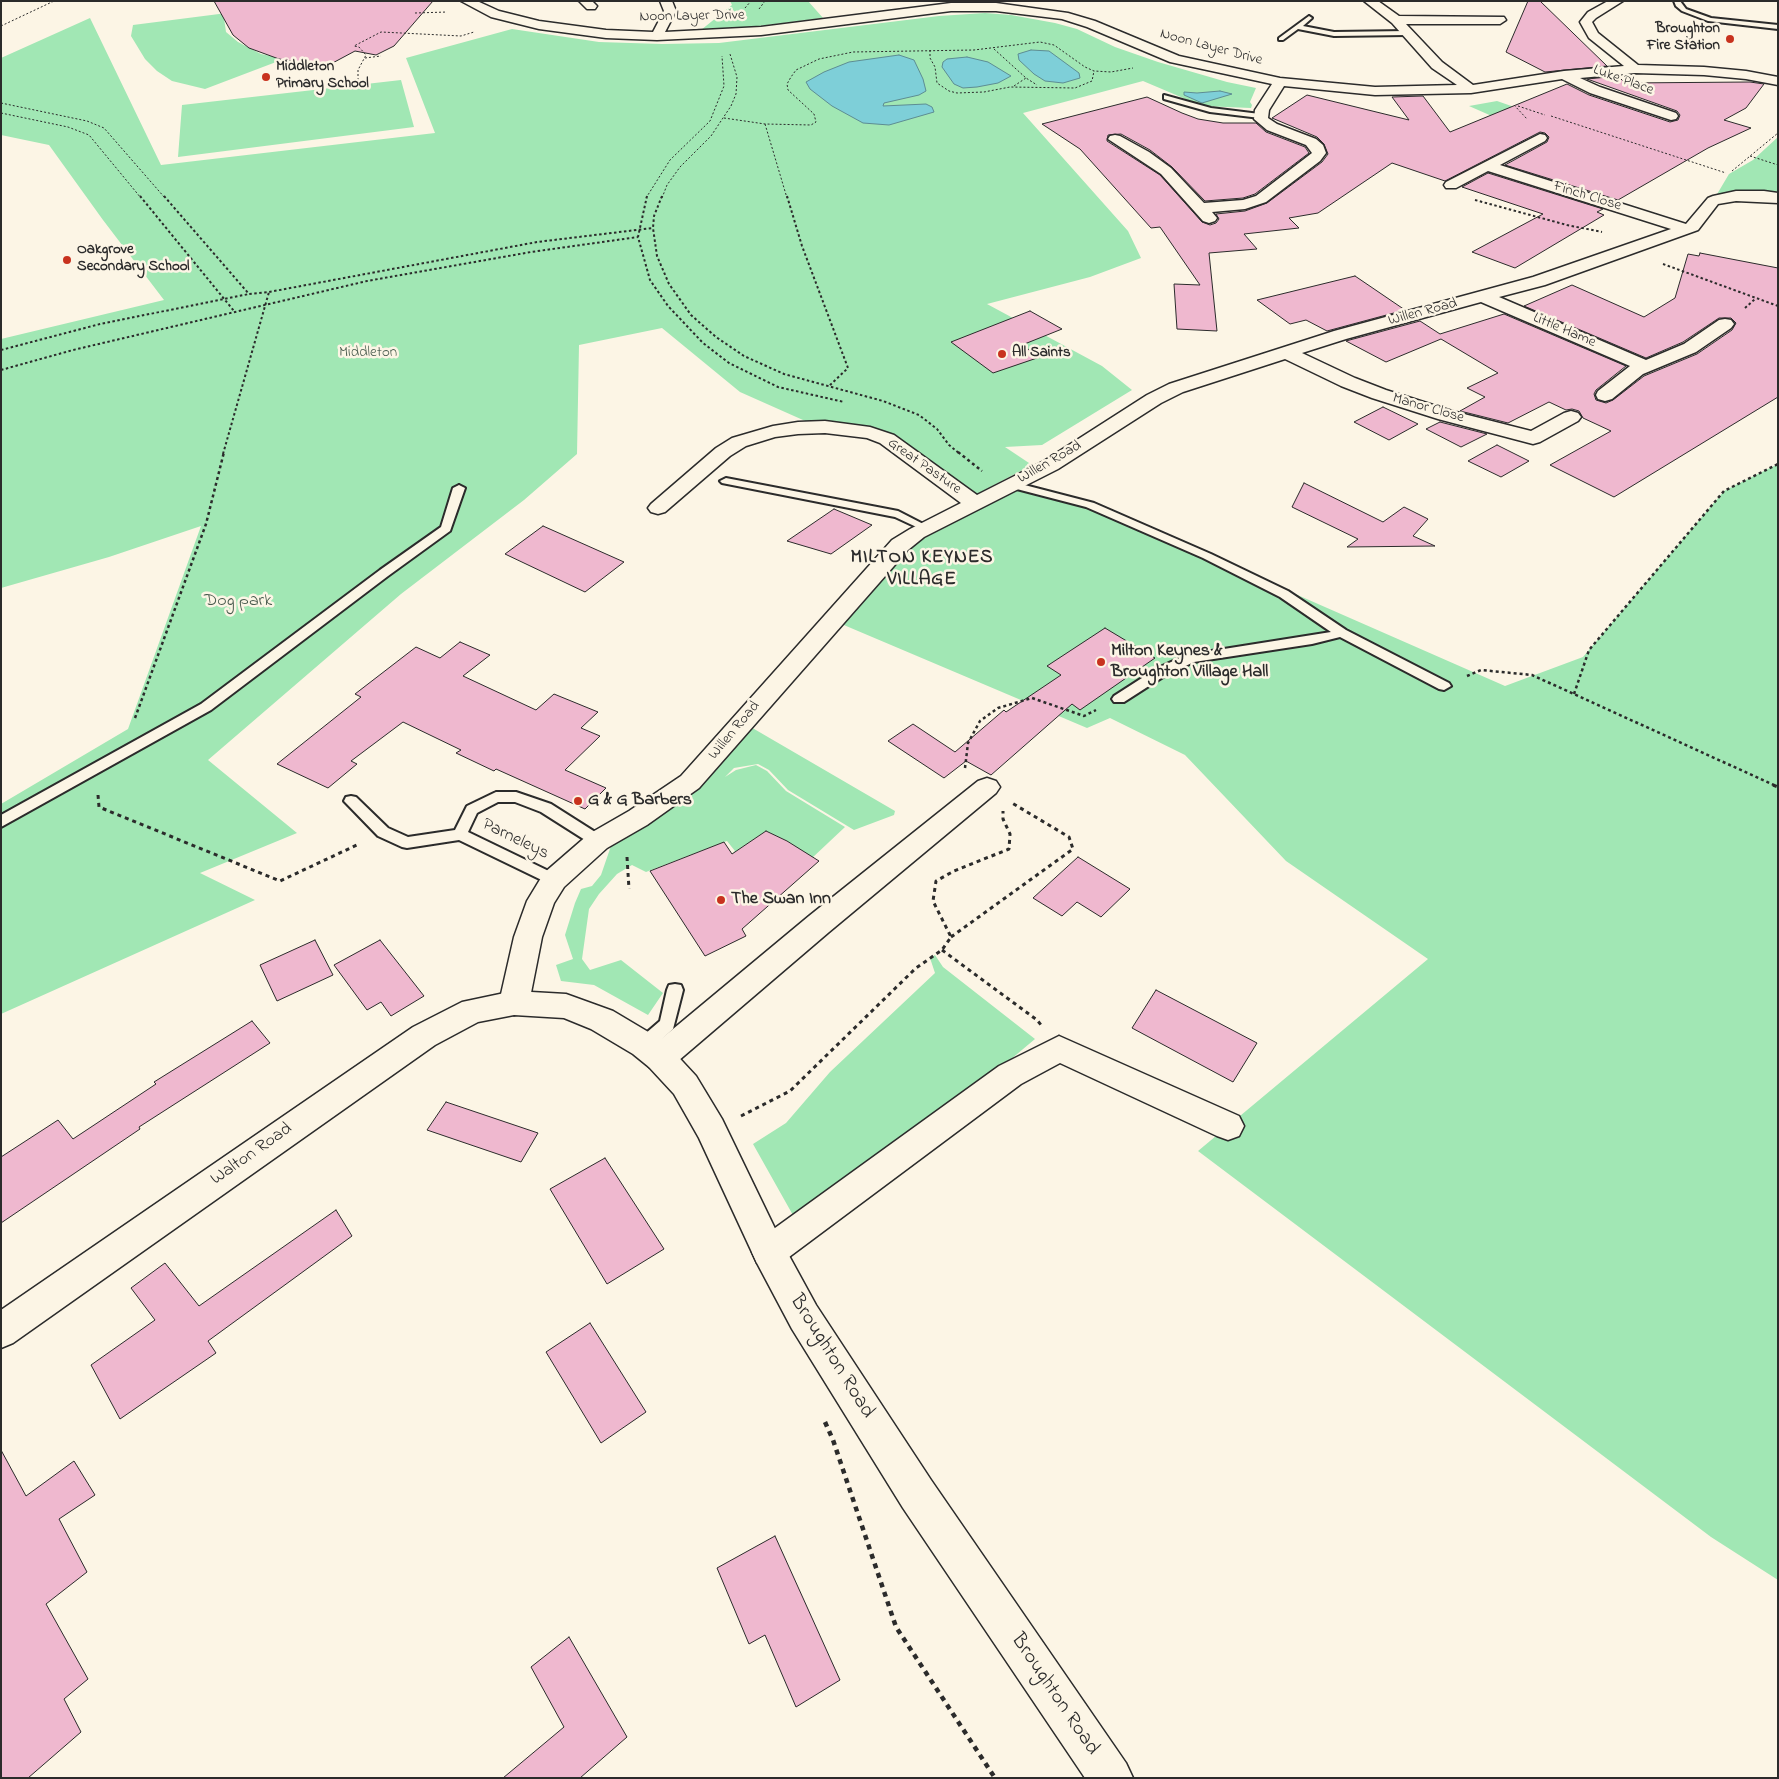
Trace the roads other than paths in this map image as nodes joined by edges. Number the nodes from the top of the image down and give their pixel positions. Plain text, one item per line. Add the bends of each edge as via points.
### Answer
1 (467, 1) edge
2 (666, 1) edge
3 (1370, 1) edge
4 (1617, 1) edge
5 (1677, 1) edge
6 (973, 4) edge
7 (1309, 18) dead end
8 (1396, 20) junction
9 (1298, 27) junction
10 (1778, 27) edge
11 (1508, 31) dead end
12 (1407, 33) junction
13 (657, 36) junction
14 (1281, 39) dead end
15 (1635, 69) junction
16 (1564, 76) junction
17 (1778, 81) edge
18 (1280, 82) junction
19 (1471, 89) junction
20 (1167, 97) dead end
21 (1670, 110) dead end
22 (1260, 116) junction
23 (1540, 138) dead end
24 (1115, 139) dead end
25 (1144, 155) junction
26 (1508, 155) junction
27 (1127, 159) dead end
28 (1526, 161) dead end
29 (1487, 166) junction
30 (1451, 184) road end
31 (1778, 198) edge
32 (1690, 218) junction
33 (1484, 297) junction
34 (1725, 324) dead end
35 (1288, 353) junction
36 (1645, 366) junction
37 (1605, 396) dead end
38 (1571, 418) dead end
39 (726, 481) dead end
40 (1013, 485) junction
41 (460, 488) dead end
42 (975, 503) junction
43 (658, 508) dead end
44 (925, 528) junction
45 (1342, 633) junction
46 (1444, 686) road end
47 (1120, 699) road end
48 (996, 792) road end
49 (351, 800) dead end
50 (1, 822) edge
51 (460, 834) junction
52 (598, 841) junction
53 (554, 880) junction
54 (675, 990) dead end
55 (514, 1003) junction
56 (652, 1052) junction
57 (1228, 1126) dead end
58 (769, 1252) junction
59 (1, 1331) edge
60 (1105, 1776) edge

1 - 13 street, Noon Layer Drive via 495,14 539,25 606,34
2 - 13 street via 670,10
3 - 8 street
4 - 15 street via 1586,22 1593,35
5 - 10 lane via 1684,10 1710,20
6 - 13 street, Noon Layer Drive via 718,39
6 - 18 street, Noon Layer Drive via 1064,16 1176,59
7 - 9 lane
8 - 11 street via 1503,16
8 - 12 street
9 - 12 lane via 1334,34
9 - 14 lane
12 - 19 street via 1437,65
15 - 16 street, Noon Layer Drive
15 - 17 street, Noon Layer Drive via 1704,71
16 - 19 street, Noon Layer Drive
16 - 21 street, Luke Place via 1594,90 1651,108
18 - 19 street, Noon Layer Drive via 1375,90
18 - 22 street
20 - 22 lane via 1210,110
22 - 25 street via 1272,127 1311,142 1319,153 1261,199 1204,213 1166,171
23 - 26 street
24 - 25 street
25 - 27 street
26 - 28 street
26 - 29 street
29 - 30 street
29 - 32 street, Finch Close
31 - 32 street, Willen Road via 1736,196 1713,201
32 - 33 street, Willen Road via 1649,242
33 - 35 street, Willen Road via 1340,335
33 - 36 street, Little Hame
34 - 36 street via 1690,348
35 - 38 street, Manor Close via 1379,394 1534,438
35 - 40 street, Willen Road via 1164,393 1051,465
36 - 37 street
39 - 44 lane via 898,514
40 - 42 street, Willen Road
40 - 45 lane via 1090,505 1175,542 1284,594
41 - 50 lane via 446,529 206,707
42 - 43 street, Great Pasture via 887,439 870,433 825,427 773,432 738,442
42 - 44 street, Willen Road
44 - 52 street, Willen Road via 888,557 690,782
45 - 46 lane
45 - 47 lane via 1192,658 1172,666
48 - 56 street
49 - 51 lane, Parneleys via 384,832 407,843
51 - 52 lane, Parneleys via 472,810 496,798 516,797 546,808
51 - 53 lane, Parneleys
52 - 53 street, Willen Road
53 - 55 street, Willen Road via 541,901 528,937
54 - 56 lane via 667,1024
55 - 56 street, Broughton Road via 566,1006 602,1020
55 - 59 street, Walton Road via 472,1011 424,1036
56 - 58 street, Broughton Road via 685,1086 711,1129
57 - 58 street via 1059,1049 1010,1075
58 - 60 street, Broughton Road via 804,1317 917,1494

